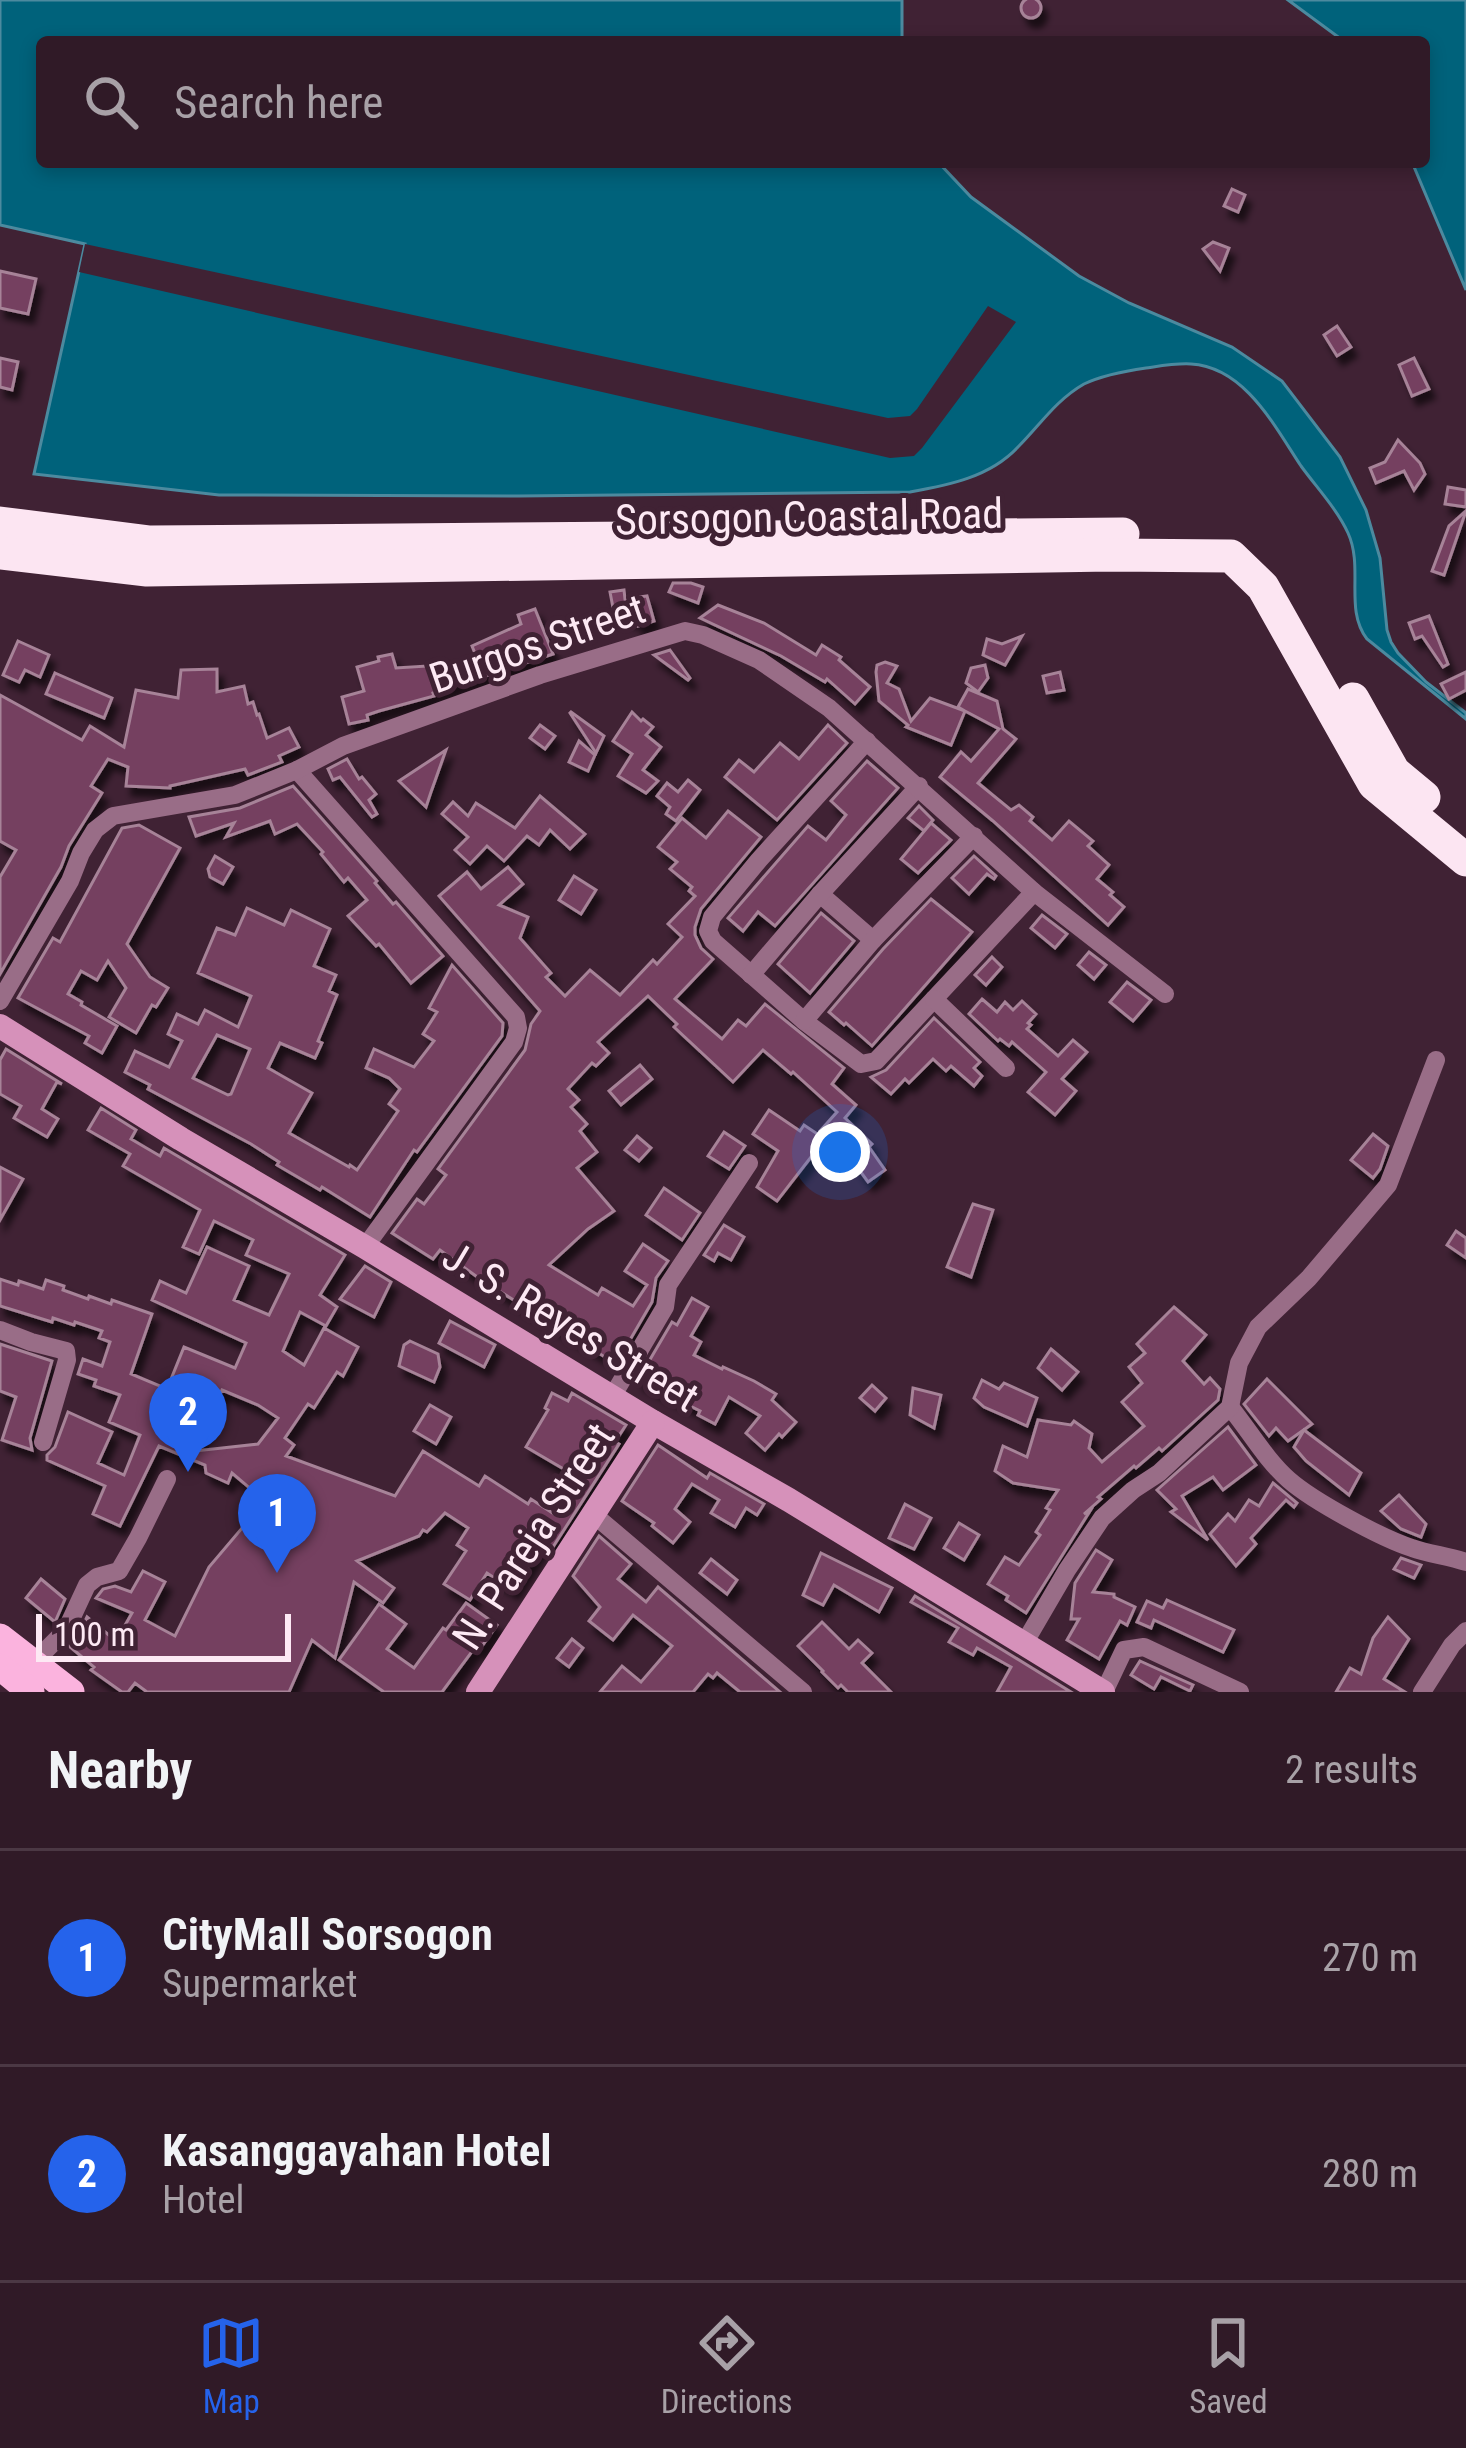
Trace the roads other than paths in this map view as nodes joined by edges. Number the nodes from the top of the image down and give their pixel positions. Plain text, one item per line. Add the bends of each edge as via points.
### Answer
1 (0, 523) edge
2 (0, 553) edge
3 (868, 741) junction
4 (297, 770) junction
5 (919, 786) junction
6 (1466, 834) edge
7 (974, 836) junction
8 (1466, 860) edge
9 (1034, 892) junction
10 (820, 894) junction
11 (873, 940) junction
12 (751, 975) junction
13 (1165, 994) dead end
14 (934, 999) junction
15 (0, 1000) edge
16 (804, 1022) junction
17 (0, 1026) edge
18 (1436, 1060) dead end
19 (1006, 1068) dead end
20 (749, 1163) dead end
21 (365, 1247) junction
22 (0, 1330) edge
23 (612, 1397) junction
24 (1230, 1407) junction
25 (653, 1422) junction
26 (43, 1442) dead end
27 (166, 1479) dead end
28 (593, 1514) junction
29 (1466, 1562) edge
30 (1466, 1631) edge
31 (1025, 1642) junction
32 (1, 1648) edge
33 (33, 1663) junction
34 (31, 1692) edge
35 (70, 1692) edge
36 (478, 1692) edge
37 (803, 1692) edge
38 (1104, 1692) edge
39 (1240, 1692) edge
40 (1422, 1692) edge

1 - 6 highway, Sorsogon Coastal Road via 150,542 1111,533 1244,541 1284,578 1394,772
2 - 8 highway, Sorsogon Coastal Road via 148,571 1232,556 1263,587 1375,784
3 - 4 street, Burgos Street via 759,659 685,631 540,675
3 - 5 street, Burgos Street
3 - 12 street via 712,917 712,941
4 - 15 street, Burgos Street via 236,795 113,816 95,830
4 - 21 street via 518,1028
5 - 7 street, Burgos Street
5 - 10 street
7 - 9 street, Burgos Street
7 - 11 street
9 - 13 street, Burgos Street
9 - 14 street
10 - 11 street
10 - 12 street
11 - 16 street
12 - 16 street
14 - 16 street via 876,1061 861,1064
14 - 19 street
17 - 21 street, J. S. Reyes Street
18 - 24 street via 1388,1185 1258,1327 1239,1363
20 - 23 street via 668,1285 665,1307
21 - 23 street, J. S. Reyes Street
22 - 26 street via 66,1351
23 - 25 street, J. S. Reyes Street
24 - 29 street via 1287,1478 1313,1497 1403,1545
24 - 31 street via 1102,1518
25 - 28 street, N. Pareja Street
25 - 31 street, J. S. Reyes Street
27 - 33 street via 118,1571 87,1586 66,1630
28 - 36 street, N. Pareja Street
28 - 37 street
30 - 40 street
31 - 38 street, J. S. Reyes Street
32 - 33 main road
32 - 34 main road
33 - 35 main road
38 - 39 street via 1132,1647

